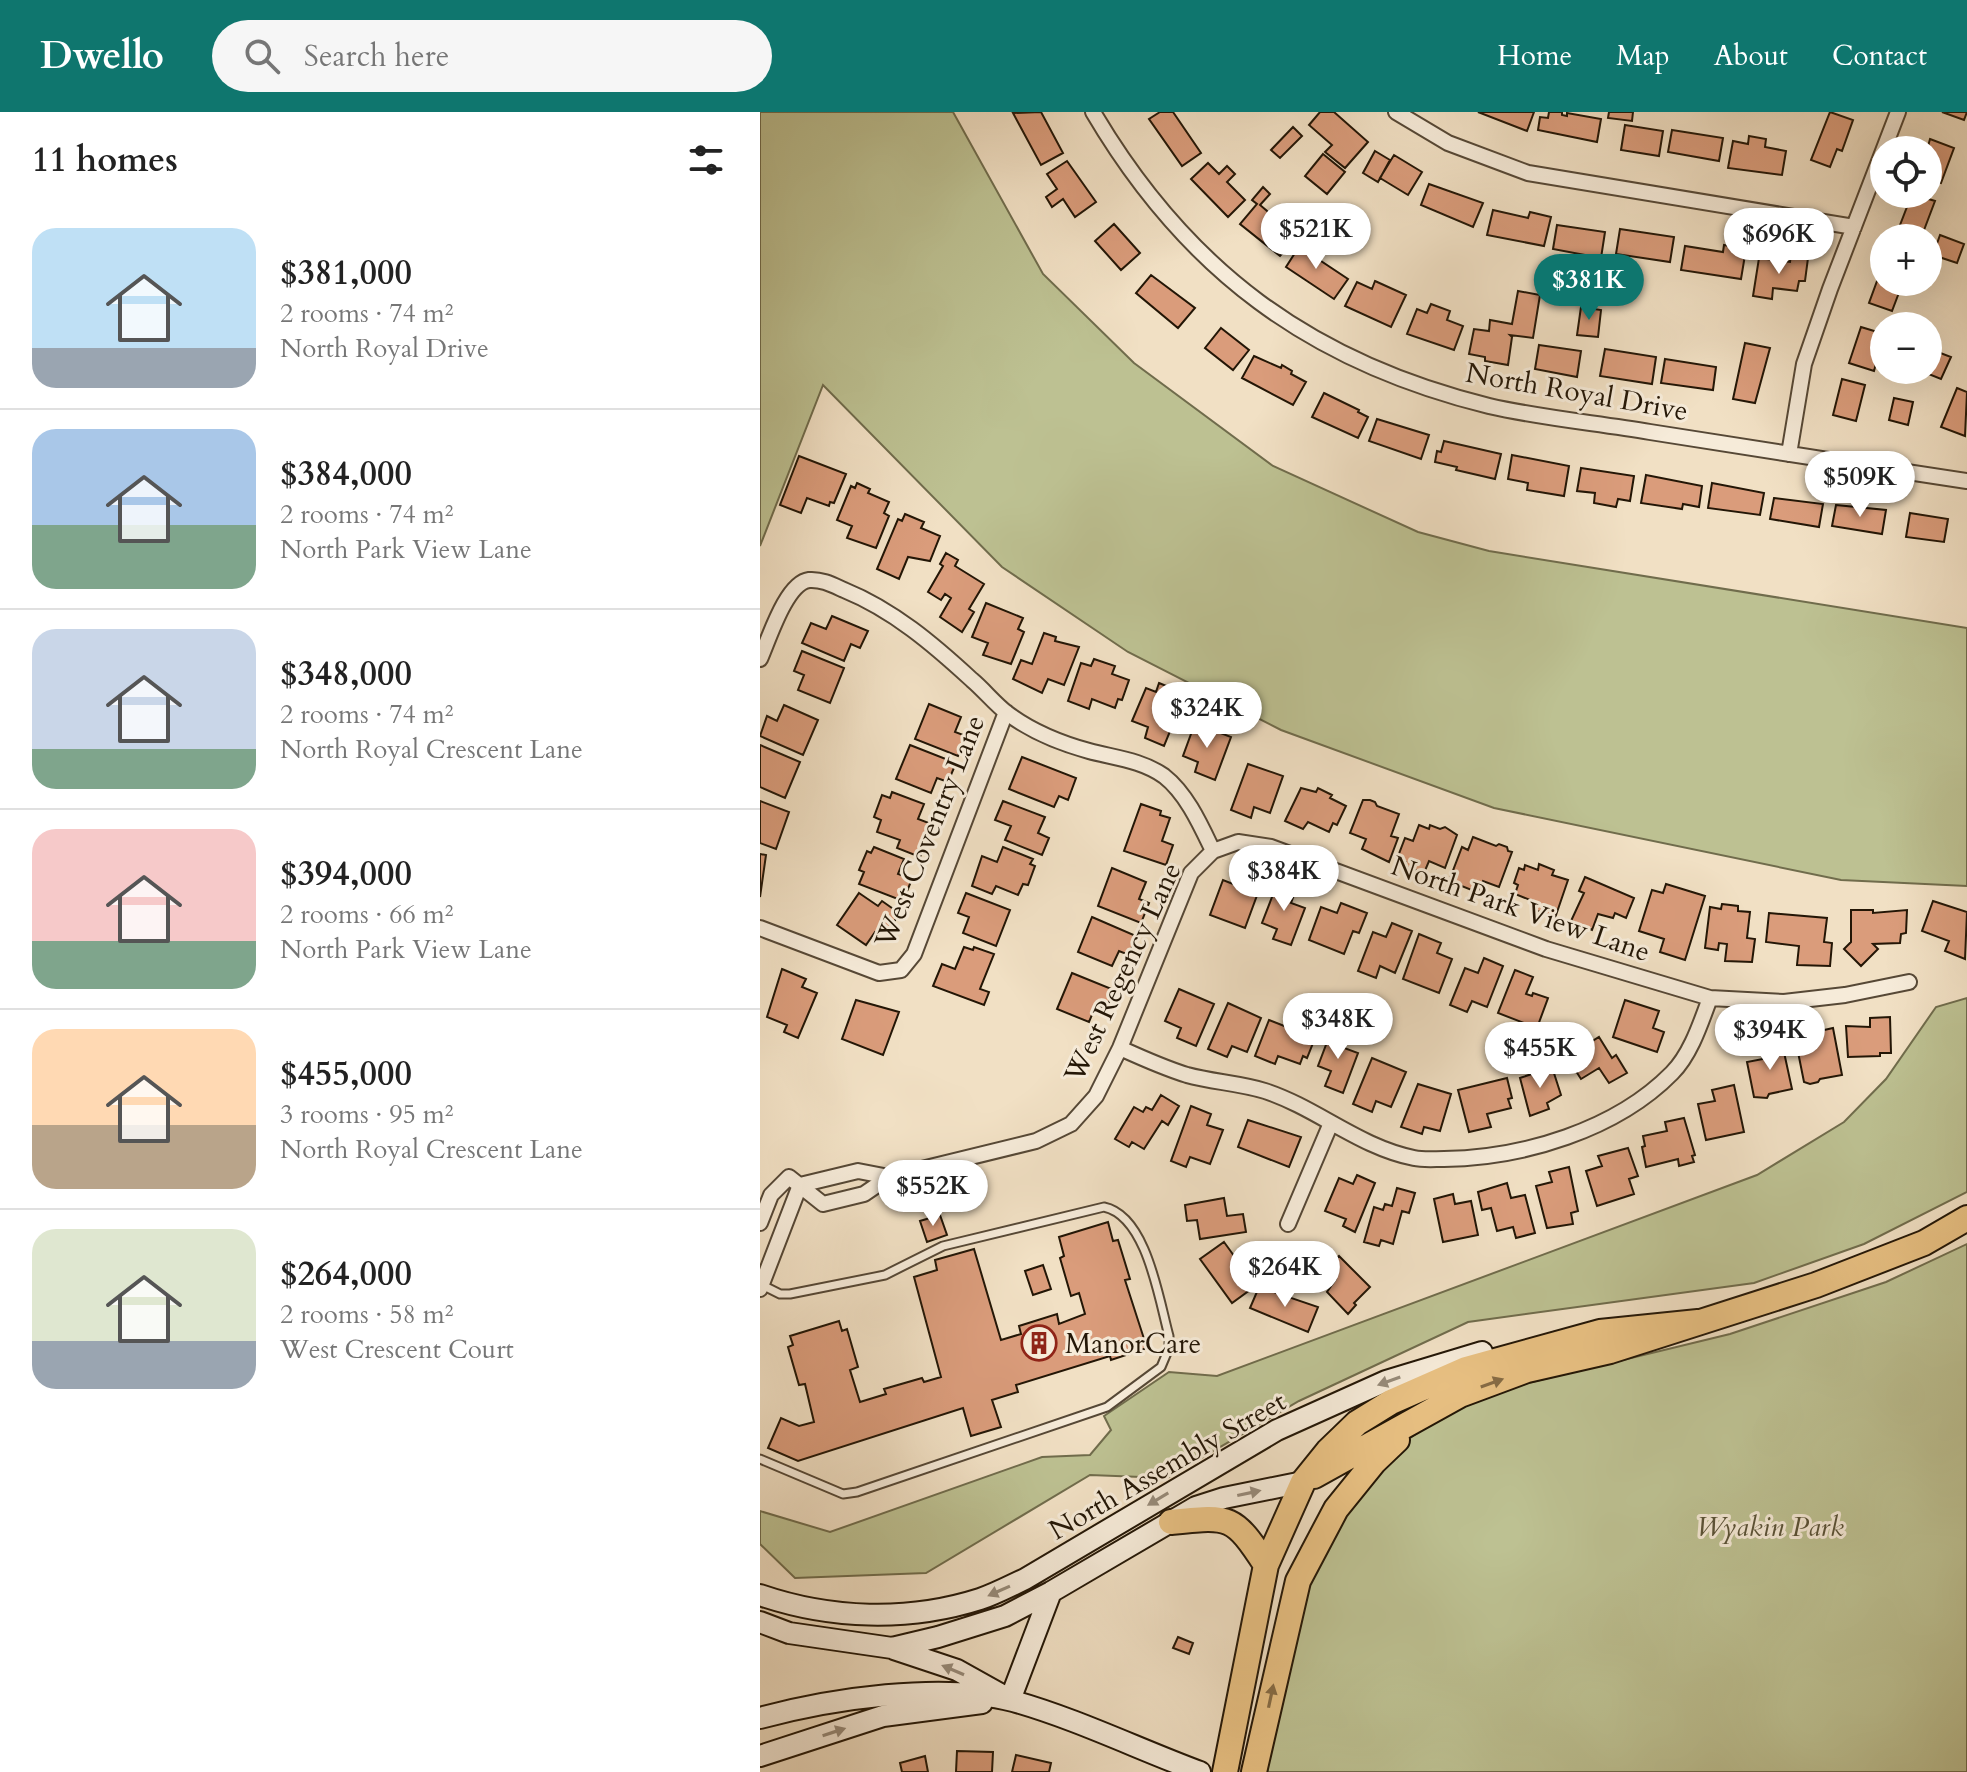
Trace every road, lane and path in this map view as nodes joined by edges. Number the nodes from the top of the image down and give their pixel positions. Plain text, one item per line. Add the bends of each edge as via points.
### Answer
1 (1093, 112) edge
2 (1396, 112) edge
3 (1898, 112) edge
4 (1854, 227) junction
5 (1789, 454) junction
6 (1967, 481) edge
7 (760, 659) edge
8 (1006, 712) junction
9 (1213, 851) junction
10 (760, 928) edge
11 (1909, 982) dead end
12 (1710, 998) junction
13 (1120, 1048) junction
14 (1331, 1123) junction
15 (889, 1177) junction
16 (795, 1181) junction
17 (1967, 1218) edge
18 (760, 1223) edge
19 (1288, 1224) dead end
20 (761, 1286) edge
21 (1698, 1322) junction
22 (1600, 1332) junction
23 (1422, 1416) junction
24 (760, 1459) edge
25 (1303, 1482) junction
26 (1171, 1522) junction
27 (1266, 1565) junction
28 (1051, 1592) junction
29 (760, 1595) edge
30 (790, 1605) junction
31 (760, 1622) edge
32 (892, 1648) junction
33 (1010, 1700) junction
34 (760, 1718) edge
35 (1154, 1755) junction
36 (760, 1756) edge
37 (1180, 1772) edge
38 (1200, 1772) edge
39 (1225, 1772) edge
40 (1254, 1772) edge

1 - 5 street, North Royal Drive via 1116,152 1209,263 1262,306 1321,343 1394,377 1491,406
2 - 4 street via 1448,143 1528,173
3 - 4 street
4 - 5 street via 1804,364
5 - 6 street, North Royal Drive
7 - 8 street via 791,590 807,580 826,582 905,623
8 - 9 street via 1038,733 1140,763 1165,777 1185,799
8 - 10 street, West Coventry Lane via 914,954 901,970 879,973
9 - 12 street, North Park View Lane via 1238,842 1271,847 1546,949
9 - 13 street, West Regency Lane via 1191,873
11 - 12 street, North Park View Lane via 1784,1002
12 - 14 street via 1675,1071 1654,1090 1601,1122 1553,1140 1507,1153 1417,1159 1376,1148
13 - 14 street via 1190,1076 1265,1091
13 - 15 street, West Regency Lane via 1096,1096 1071,1124 1036,1141
14 - 19 street
15 - 16 street via 858,1171
15 - 16 street via 864,1194 823,1204
16 - 18 street via 771,1195
16 - 20 street
17 - 21 main road via 1924,1243 1829,1280
20 - 24 lane via 790,1294 885,1275 943,1246 1104,1207 1121,1214 1143,1243 1169,1348 1161,1367 1107,1407 857,1492 843,1494
21 - 22 main road
23 -> 21 main road via 1527,1370 1610,1351
22 - 25 main road via 1466,1369 1391,1402 1357,1423
22 -> 30 main road, North Assembly Street via 1492,1349 1386,1381 1277,1430 1025,1579 982,1598 898,1614 843,1614
23 - 25 main road
40 -> 23 main road via 1298,1581 1336,1509 1374,1462
26 -> 25 main road, North Assembly Street via 1224,1498
25 - 27 main road
26 - 27 main road via 1219,1517 1245,1533
26 - 28 main road, North Assembly Street
27 - 39 main road
28 - 32 main road, North Assembly Street via 1005,1616
28 - 33 main road
29 - 30 main road, North Assembly Street
30 - 32 main road
31 - 32 main road, North Assembly Street via 789,1633
33 -> 32 main road via 957,1670
33 - 34 main road via 953,1692 906,1695 844,1700
33 - 35 main road
36 -> 33 main road via 883,1716
35 - 37 main road
35 - 38 main road

